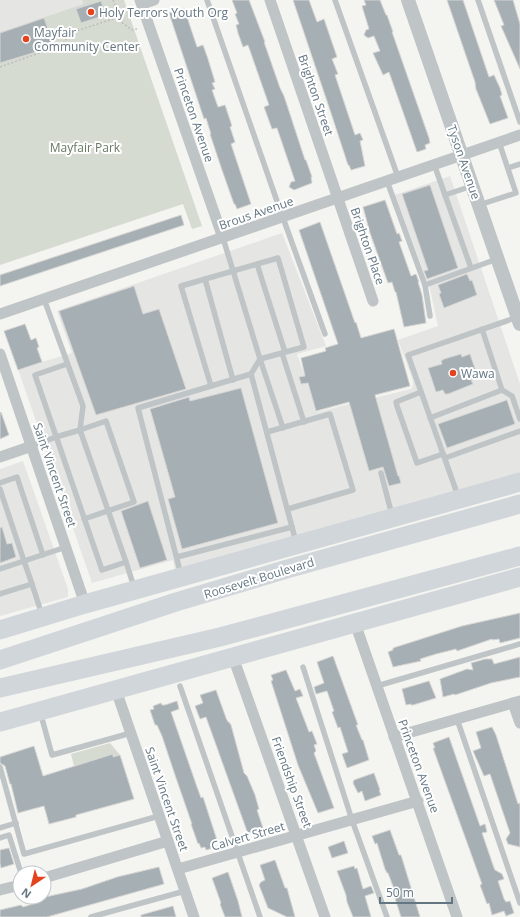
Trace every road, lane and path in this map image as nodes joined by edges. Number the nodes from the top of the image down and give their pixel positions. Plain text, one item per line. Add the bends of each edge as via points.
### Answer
1 (114, 0) edge
2 (154, 0) edge
3 (207, 0) edge
4 (270, 0) edge
5 (335, 0) edge
6 (408, 0) edge
7 (478, 0) edge
8 (141, 2) edge
9 (116, 18) junction
10 (137, 29) dead end
11 (0, 67) edge
12 (520, 122) edge
13 (520, 135) edge
14 (499, 142) junction
15 (462, 155) junction
16 (434, 164) junction
17 (520, 164) edge
18 (508, 168) junction
19 (398, 177) junction
20 (387, 181) junction
21 (472, 186) junction
22 (518, 192) edge
23 (445, 195) junction
24 (338, 198) junction
25 (479, 205) junction
26 (282, 217) junction
27 (223, 238) junction
28 (498, 259) junction
29 (257, 264) junction
30 (471, 268) junction
31 (233, 271) junction
32 (205, 279) junction
33 (425, 285) junction
34 (44, 299) junction
35 (373, 301) dead end
36 (0, 314) edge
37 (430, 316) dead end
38 (519, 320) edge
39 (482, 329) junction
40 (325, 334) dead end
41 (284, 353) junction
42 (0, 354) edge
43 (260, 360) junction
44 (68, 364) junction
45 (252, 374) junction
46 (3, 375) edge
47 (233, 380) junction
48 (211, 386) junction
49 (502, 390) junction
50 (422, 392) junction
51 (430, 418) junction
52 (520, 419) edge
53 (304, 422) junction
54 (283, 428) junction
55 (80, 430) junction
56 (520, 431) edge
57 (267, 432) junction
58 (56, 437) junction
59 (32, 446) junction
60 (444, 456) junction
61 (0, 457) edge
62 (381, 473) dead end
63 (520, 482) edge
64 (0, 483) edge
65 (0, 489) edge
66 (459, 498) junction
67 (520, 504) edge
68 (288, 509) junction
69 (108, 510) junction
70 (392, 518) junction
71 (84, 519) junction
72 (294, 536) junction
73 (66, 547) junction
74 (43, 555) junction
75 (520, 556) edge
76 (176, 557) junction
77 (24, 561) junction
78 (126, 562) junction
79 (479, 567) junction
80 (0, 569) edge
81 (181, 577) junction
82 (520, 577) edge
83 (32, 584) junction
84 (135, 590) junction
85 (0, 594) edge
86 (85, 604) junction
87 (143, 613) junction
88 (43, 617) junction
89 (355, 623) junction
90 (23, 624) junction
91 (0, 630) edge
92 (520, 644) edge
93 (233, 657) junction
94 (0, 660) edge
95 (303, 667) dead end
96 (180, 686) dead end
97 (377, 686) junction
98 (0, 688) edge
99 (116, 690) junction
100 (516, 702) edge
101 (40, 711) junction
102 (457, 719) junction
103 (0, 722) edge
104 (520, 723) edge
105 (130, 733) junction
106 (394, 737) junction
107 (0, 767) edge
108 (418, 801) junction
109 (159, 816) junction
110 (352, 820) junction
111 (16, 823) junction
112 (0, 828) edge
113 (297, 835) junction
114 (0, 838) edge
115 (168, 841) junction
116 (238, 852) junction
117 (18, 865) edge
118 (178, 869) junction
119 (52, 876) edge
120 (12, 887) edge
121 (0, 890) edge
122 (185, 891) junction
123 (520, 904) edge
124 (91, 917) edge
125 (194, 917) edge
126 (260, 917) edge
127 (325, 917) edge
128 (387, 917) edge
129 (457, 917) edge

1 - 9 path
2 - 8 street
3 - 26 lane
4 - 24 street, Brighton Street
5 - 19 lane
6 - 15 street, Tyson Avenue
7 - 12 lane
8 - 27 street, Princeton Avenue
9 - 10 path via 132,30
9 - 11 path via 70,32 62,45
13 - 14 street, Brous Avenue
14 - 15 street, Brous Avenue
14 - 18 lane
15 - 16 street, Brous Avenue
15 - 21 street, Tyson Avenue
16 - 19 street, Brous Avenue
16 - 23 lane
17 - 18 lane
18 - 22 lane
19 - 20 street, Brous Avenue
20 - 24 street, Brous Avenue
20 - 33 lane
21 - 23 lane
21 - 25 street, Tyson Avenue
22 - 25 lane
23 - 30 lane
24 - 26 street, Brous Avenue
24 - 35 street, Brighton Place
25 - 28 street, Tyson Avenue
26 - 27 street, Brous Avenue
26 - 40 lane
27 - 31 lane
27 - 34 street, Brous Avenue
28 - 30 lane
28 - 38 street, Tyson Avenue
29 - 31 lane
29 - 41 lane
29 - 41 lane via 278,258 304,347
30 - 33 lane
31 - 32 lane
31 - 43 lane
32 - 47 lane
32 - 48 lane via 181,286
33 - 37 lane
34 - 36 street, Brous Avenue
34 - 44 lane
38 - 39 lane
39 - 49 lane
39 - 50 lane via 408,355
41 - 43 lane
41 - 53 lane
42 - 46 street, Saint Vincent Street
43 - 45 lane
43 - 54 lane
44 - 55 lane via 83,406
44 - 58 lane via 35,375
45 - 47 lane
45 - 57 lane
46 - 59 street, Saint Vincent Street
47 - 48 lane
48 - 76 lane via 138,408
49 - 51 lane
49 - 52 lane via 512,396
50 - 51 lane
50 - 60 lane via 396,402 417,463
51 - 60 lane
53 - 54 lane
53 - 68 lane via 330,414 353,490
54 - 57 lane
55 - 58 lane
55 - 69 lane
55 - 69 lane via 106,421 109,428 134,502
56 - 60 lane
57 - 68 lane
58 - 59 lane
58 - 71 lane
59 - 61 street
59 - 73 street, Saint Vincent Street
60 - 66 lane
62 - 70 lane
63 - 66 highway, Roosevelt Boulevard
64 - 74 lane via 17,477
65 - 77 lane
66 - 70 highway, Roosevelt Boulevard
67 - 87 highway, Roosevelt Boulevard via 287,569
68 - 72 lane
69 - 71 lane
69 - 78 lane
70 - 72 highway, Roosevelt Boulevard
71 - 78 lane via 102,570
72 - 76 lane
72 - 81 highway, Roosevelt Boulevard
73 - 74 lane
73 - 86 street, Saint Vincent Street
74 - 77 lane
75 - 79 highway
76 - 81 lane
77 - 80 lane
77 - 83 lane
78 - 84 lane
79 - 89 highway
79 - 98 highway via 220,638
81 - 84 highway, Roosevelt Boulevard
82 - 89 highway
83 - 85 lane
83 - 88 lane
84 - 86 highway, Roosevelt Boulevard
86 - 88 highway, Roosevelt Boulevard
87 - 90 highway
87 - 94 highway, Roosevelt Boulevard
88 - 90 highway, Roosevelt Boulevard
89 - 93 highway
89 - 97 street, Princeton Avenue
90 - 91 highway, Roosevelt Boulevard
92 - 97 lane
93 - 99 highway
93 - 113 street, Friendship Street
95 - 110 lane
96 - 116 lane
97 - 106 street, Princeton Avenue
99 - 101 highway
99 - 105 street, Saint Vincent Street
100 - 102 street
100 - 104 street
101 - 103 highway
101 - 105 lane via 52,755
102 - 106 street
102 - 123 lane
105 - 109 street, Saint Vincent Street
106 - 108 street, Princeton Avenue
107 - 111 lane
108 - 110 street, Calvert Street
108 - 129 street, Princeton Avenue
109 - 111 lane via 24,854
109 - 115 street, Saint Vincent Street
110 - 113 street, Calvert Street
110 - 128 lane
111 - 112 lane
113 - 116 street, Calvert Street
113 - 127 street, Friendship Street
114 - 117 lane via 9,835
115 - 118 street, Saint Vincent Street
115 - 119 street
116 - 118 street, Calvert Street
116 - 126 lane
118 - 122 street, Saint Vincent Street
120 - 121 street
122 - 124 lane
122 - 125 street, Saint Vincent Street

